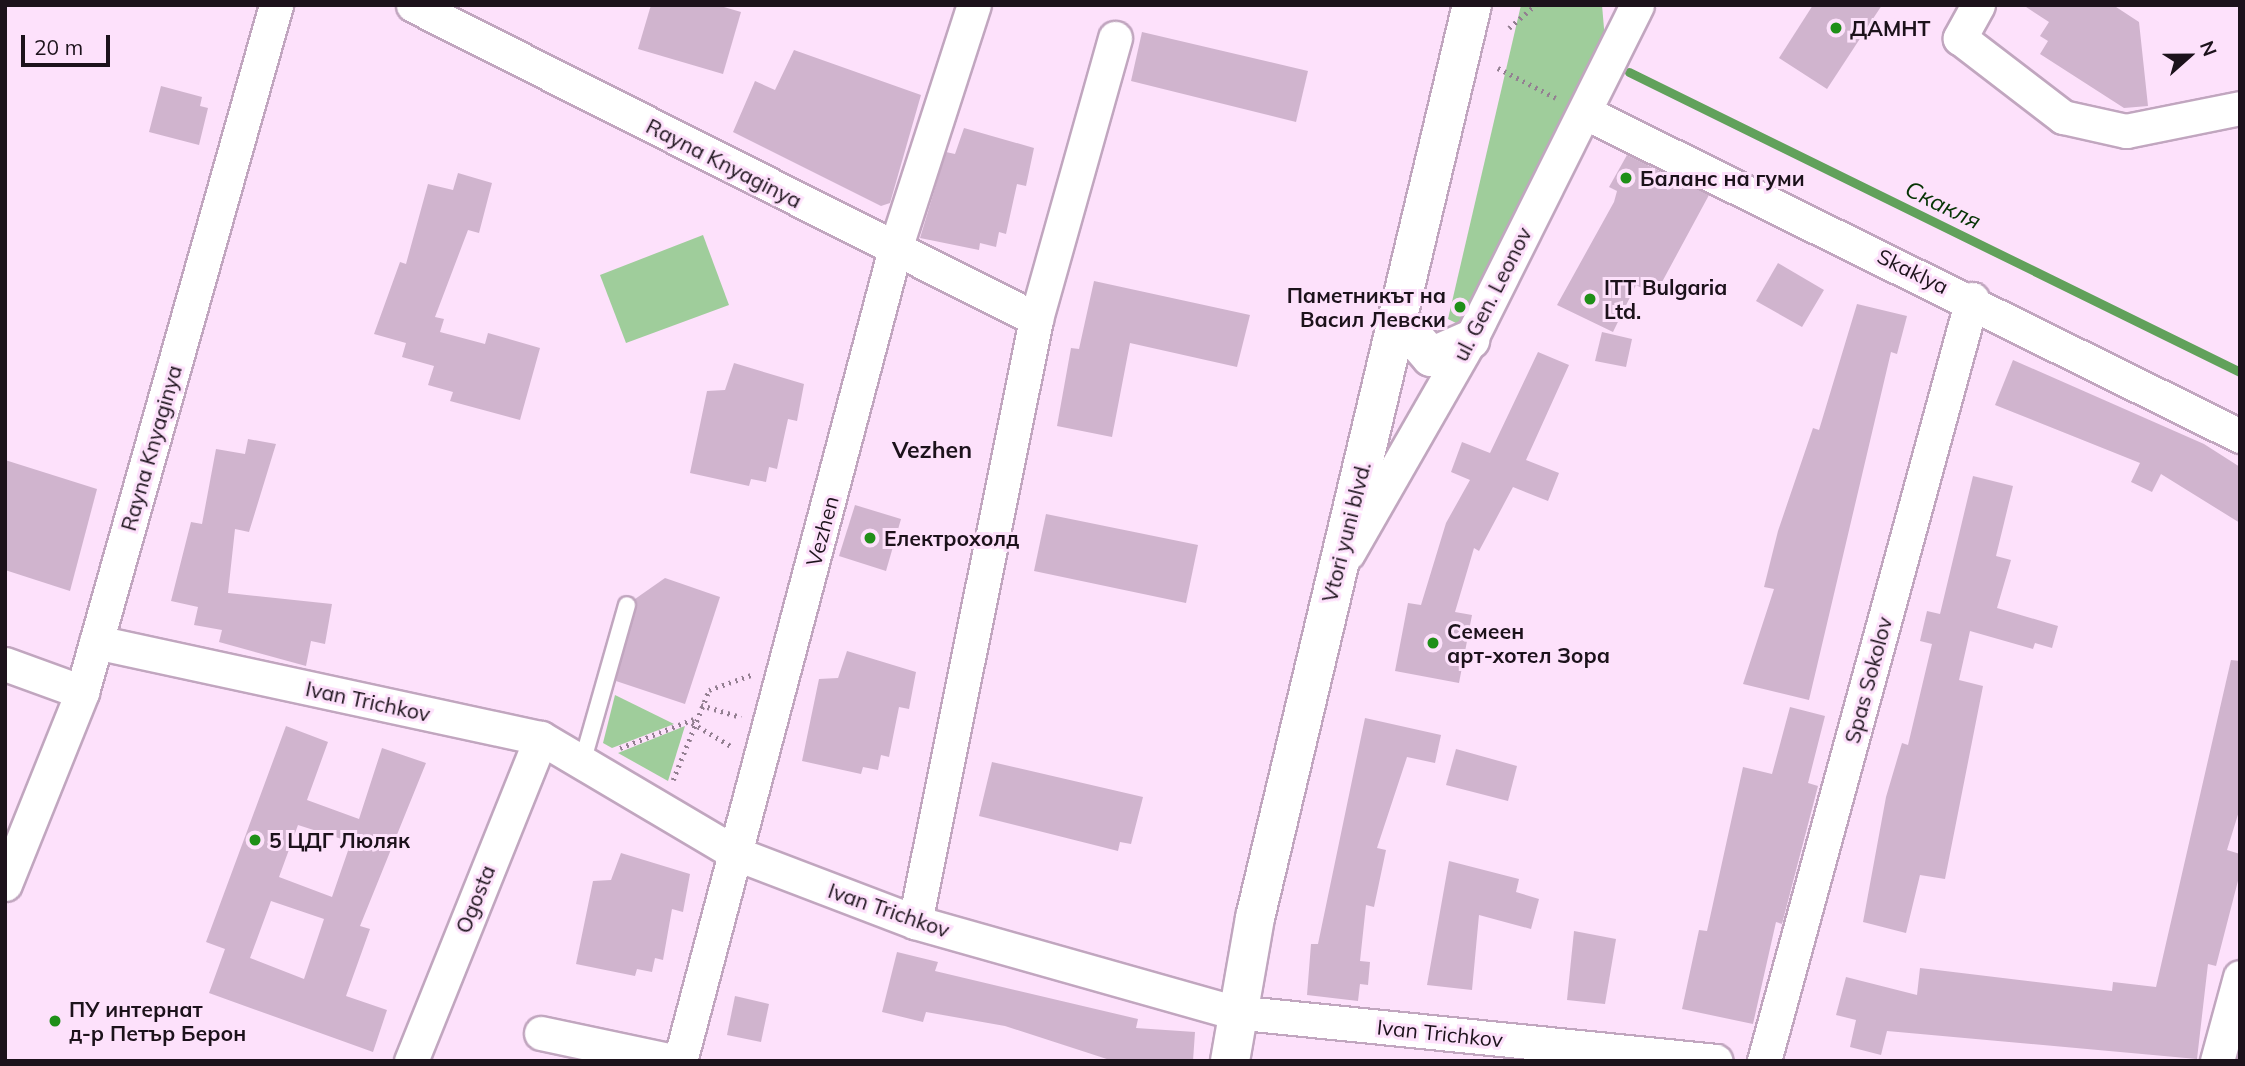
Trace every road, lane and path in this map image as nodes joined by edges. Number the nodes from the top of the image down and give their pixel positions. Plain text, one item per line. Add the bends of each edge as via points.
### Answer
1 (276, 5) edge
2 (413, 5) edge
3 (974, 5) edge
4 (1472, 5) edge
5 (1535, 5) edge
6 (1978, 5) edge
7 (1631, 9) edge
8 (1509, 28) dead end
9 (1115, 38) dead end
10 (1498, 68) dead end
11 (2240, 108) edge
12 (1584, 112) junction
13 (895, 249) junction
14 (1972, 299) junction
15 (1036, 319) junction
16 (1399, 320) junction
17 (1471, 340) junction
18 (2240, 436) edge
19 (1335, 577) junction
20 (628, 604) dead end
21 (96, 642) junction
22 (788, 662) junction
23 (5, 664) edge
24 (82, 692) junction
25 (693, 721) junction
26 (541, 738) junction
27 (582, 763) junction
28 (761, 763) junction
29 (663, 811) junction
30 (737, 854) junction
31 (5, 884) edge
32 (915, 922) junction
33 (2240, 977) edge
34 (1234, 1012) junction
35 (541, 1033) dead end
36 (411, 1061) edge
37 (673, 1061) edge
38 (681, 1061) edge
39 (1230, 1061) edge
40 (1716, 1061) edge
41 (1764, 1061) edge
42 (2217, 1061) edge

1 - 21 street, Rayna Knyaginya
2 - 13 street, Rayna Knyaginya
3 - 13 street, Vezhen
4 - 16 street, Vtori yuni blvd.
5 - 8 path
6 - 11 street via 1961,38 2063,117 2126,131
7 - 12 street, ul. Gen. Leonov
9 - 15 street
10 - 12 path
12 - 14 street, Skaklya
12 - 17 street, ul. Gen. Leonov
13 - 15 street, Rayna Knyaginya
13 - 22 street, Vezhen
14 - 18 street, Skaklya
14 - 41 street, Spas Sokolov
15 - 32 street
16 - 17 street via 1431,357
16 - 19 street, Vtori yuni blvd.
17 - 19 street, ul. Gen. Leonov
19 - 34 street, Vtori yuni blvd.
20 - 27 lane
21 - 24 street, Rayna Knyaginya
21 - 26 street, Ivan Trichkov
22 - 25 path via 709,690
22 - 28 street, Vezhen
23 - 24 street
24 - 31 street, Rayna Knyaginya
25 - 27 path
25 - 28 path
25 - 29 path
26 - 27 street, Ivan Trichkov
26 - 36 street, Ogosta
27 - 29 street, Ivan Trichkov
28 - 30 street, Vezhen
29 - 30 street, Ivan Trichkov
30 - 32 street, Ivan Trichkov
30 - 38 street, Vezhen
32 - 34 street, Ivan Trichkov
33 - 42 street
34 - 39 street, Vtori yuni blvd.
34 - 40 street, Ivan Trichkov
35 - 37 street

